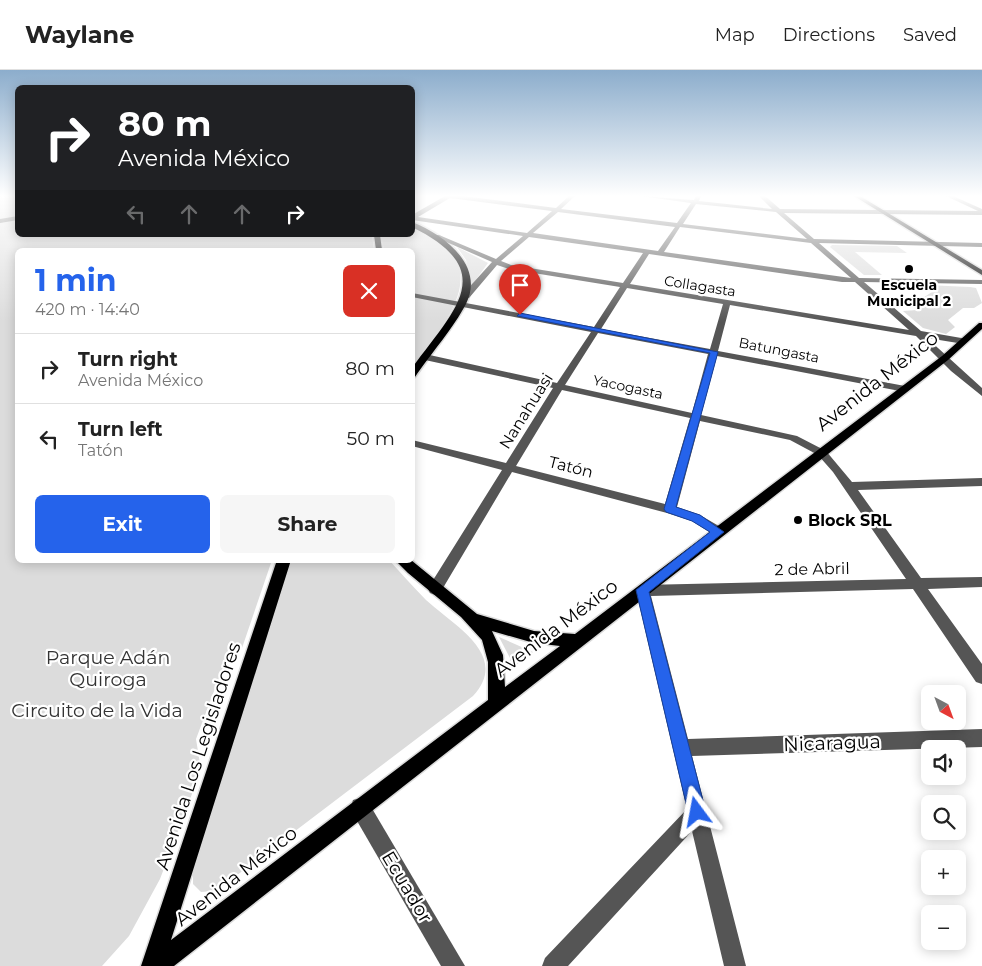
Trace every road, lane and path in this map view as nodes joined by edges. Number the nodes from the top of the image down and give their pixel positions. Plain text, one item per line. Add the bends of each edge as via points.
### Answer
1 (439, 238) edge
2 (441, 238) edge
3 (525, 238) edge
4 (548, 238) edge
5 (671, 238) edge
6 (780, 238) edge
7 (811, 238) edge
8 (925, 238) edge
9 (938, 238) edge
10 (816, 242) junction
11 (935, 244) junction
12 (948, 244) junction
13 (982, 244) edge
14 (647, 252) junction
15 (660, 254) junction
16 (496, 262) junction
17 (982, 264) edge
18 (982, 273) edge
19 (860, 282) junction
20 (982, 282) edge
21 (624, 286) junction
22 (415, 295) edge
23 (464, 300) junction
24 (728, 303) junction
25 (982, 325) edge
26 (596, 329) junction
27 (920, 334) junction
28 (964, 341) junction
29 (714, 352) junction
30 (425, 357) junction
31 (945, 358) junction
32 (415, 371) edge
33 (971, 384) junction
34 (982, 384) edge
35 (559, 387) junction
36 (905, 389) junction
37 (982, 393) edge
38 (696, 417) junction
39 (415, 444) edge
40 (822, 452) junction
41 (509, 468) junction
42 (982, 482) edge
43 (850, 486) junction
44 (670, 509) junction
45 (718, 532) junction
46 (283, 563) edge
47 (405, 563) edge
48 (982, 582) edge
49 (920, 584) junction
50 (435, 589) junction
51 (642, 590) junction
52 (473, 619) junction
53 (576, 641) junction
54 (982, 677) edge
55 (496, 702) junction
56 (982, 738) edge
57 (682, 748) junction
58 (360, 807) junction
59 (697, 812) junction
60 (152, 966) edge
61 (156, 966) edge
62 (454, 966) edge
63 (553, 966) edge
64 (734, 966) edge

1 - 23 main road via 461,260 465,270
2 - 16 street, Collagasta
3 - 16 street
4 - 14 street
5 - 15 street
6 - 10 street
7 - 10 street
8 - 11 main road
9 - 12 main road
10 - 11 street
10 - 19 street
11 - 12 street
11 - 18 main road
12 - 13 street
12 - 17 main road
14 - 15 street
14 - 21 street, Nanahuasi
15 - 19 street
16 - 21 street, Collagasta via 509,267
16 - 23 street
19 - 20 street
19 - 27 street
21 - 24 street, Collagasta
21 - 26 street, Nanahuasi
22 - 23 street, Batungasta
23 - 26 street, Batungasta
23 - 30 main road
24 - 27 street, Collagasta
24 - 29 street
25 - 28 main road, Avenida México
26 - 29 street, Batungasta
26 - 35 street, Nanahuasi
27 - 28 street, Collagasta
27 - 31 street
28 - 31 main road, Avenida México
29 - 36 street, Batungasta
29 - 38 street
30 - 32 main road
30 - 35 street, Yacogasta
31 - 33 street
31 - 36 main road, Avenida México
33 - 34 street
33 - 37 street
35 - 38 street, Yacogasta
35 - 41 street, Nanahuasi
36 - 40 main road, Avenida México
38 - 40 street, Yacogasta via 792,438
38 - 44 street
39 - 41 street, Tatón
40 - 43 street
40 - 45 main road, Avenida México
41 - 44 street, Tatón
41 - 50 street, Nanahuasi
42 - 43 street
43 - 49 street
44 - 45 street, Tatón via 696,518
45 - 51 main road, Avenida México
46 - 60 main road, Avenida Los Legisladores
47 - 50 main road
48 - 49 street, 2 de Abril
49 - 51 street, 2 de Abril
49 - 54 street
50 - 52 main road
51 - 53 main road, Avenida México
51 - 57 street
52 - 53 main road via 534,637
52 - 55 main road via 493,647 498,667
53 - 55 main road, Avenida México
55 - 58 main road, Avenida México
56 - 57 street, Nicaragua
57 - 59 street
58 - 61 main road, Avenida México
58 - 62 street, Ecuador
59 - 63 street
59 - 64 street

